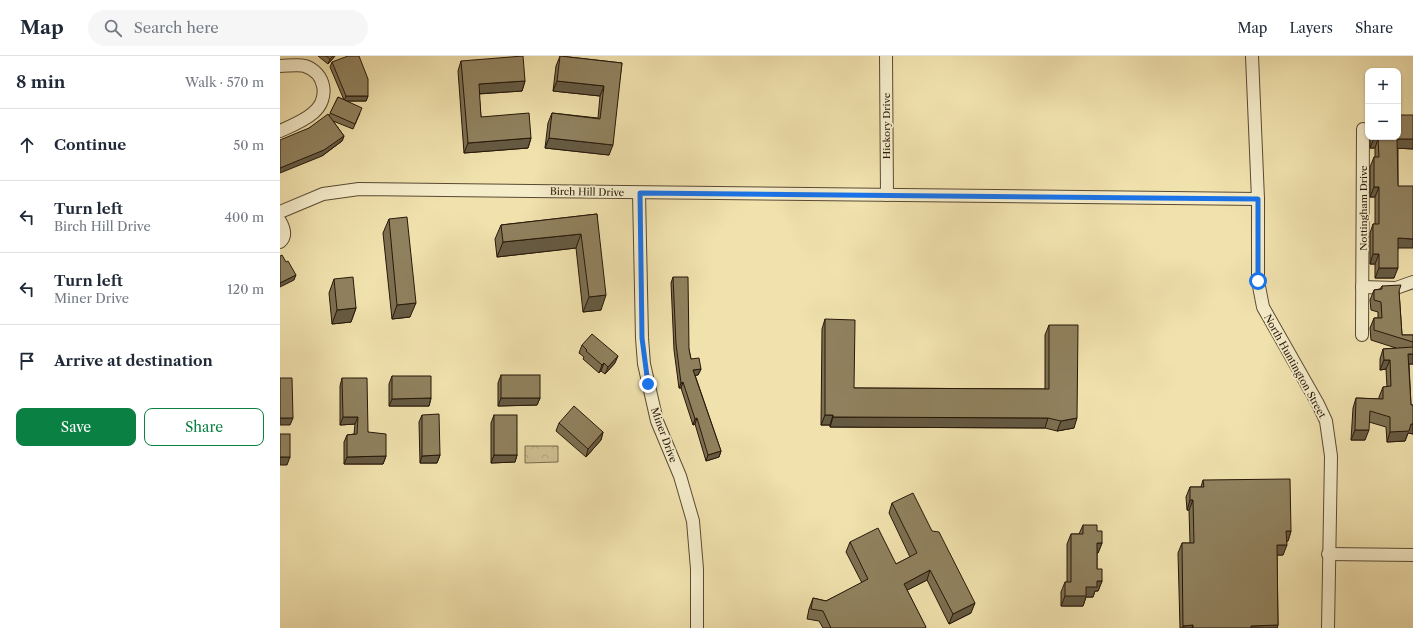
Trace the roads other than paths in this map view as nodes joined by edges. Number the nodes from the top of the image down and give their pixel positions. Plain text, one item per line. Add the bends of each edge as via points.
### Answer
1 (886, 56) edge
2 (1252, 56) edge
3 (280, 66) edge
4 (1363, 129) dead end
5 (280, 131) edge
6 (640, 193) junction
7 (886, 195) junction
8 (1258, 199) junction
9 (280, 212) edge
10 (280, 221) edge
11 (280, 242) edge
12 (1413, 282) edge
13 (1362, 288) junction
14 (1362, 335) dead end
15 (1328, 554) junction
16 (1413, 555) edge
17 (697, 628) edge
18 (1328, 628) edge

1 - 7 street, Hickory Drive
2 - 8 street, North Huntington Street
3 - 5 street via 303,66 312,69 320,78 324,91 320,105 313,113
4 - 13 street, Nottingham Drive
6 - 7 street, Birch Hill Drive
6 - 9 street, Birch Hill Drive via 359,189 323,194
6 - 17 street, Miner Drive via 644,364 657,421 680,476 693,521 697,569
7 - 8 street, Birch Hill Drive
8 - 15 street, North Huntington Street via 1258,281 1263,307 1318,404 1326,421 1330,439
10 - 11 street via 284,231
12 - 13 street via 1396,288
13 - 14 street, Nottingham Drive
15 - 16 street
15 - 18 street, North Huntington Street

